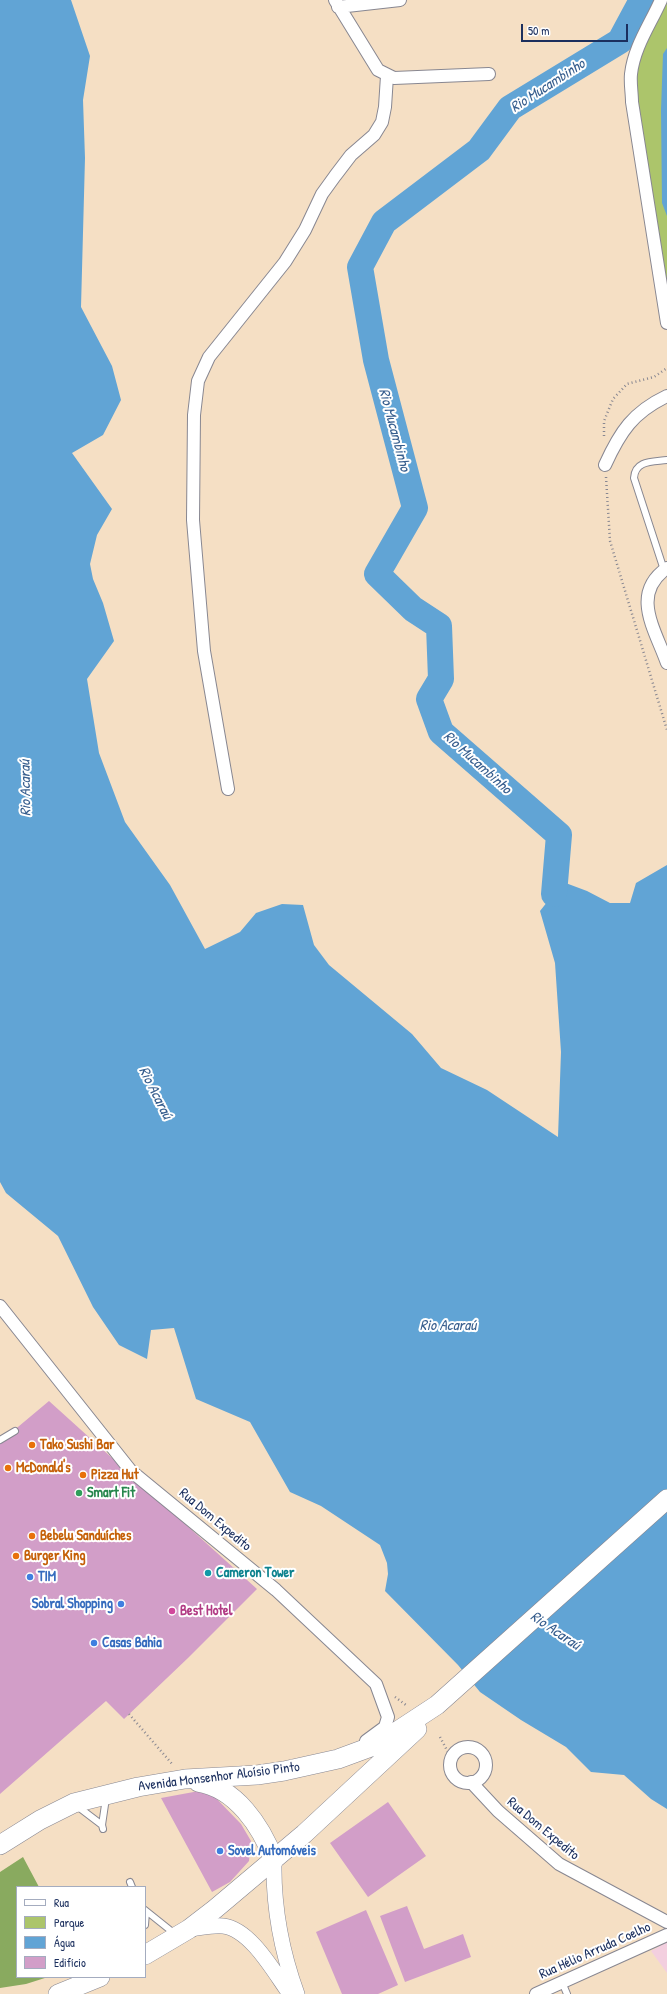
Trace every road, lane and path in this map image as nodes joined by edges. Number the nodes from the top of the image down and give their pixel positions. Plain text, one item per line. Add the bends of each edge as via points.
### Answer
1 (400, 0) edge
2 (661, 0) edge
3 (336, 4) edge
4 (489, 74) dead end
5 (387, 76) junction
6 (667, 323) edge
7 (667, 368) edge
8 (667, 396) edge
9 (667, 460) edge
10 (605, 465) junction
11 (666, 569) edge
12 (667, 662) edge
13 (667, 730) edge
14 (228, 789) dead end
15 (0, 1306) edge
16 (15, 1431) dead end
17 (0, 1440) edge
18 (667, 1499) edge
19 (437, 1705) junction
20 (130, 1714) dead end
21 (440, 1737) dead end
22 (451, 1758) junction
23 (338, 1759) junction
24 (185, 1779) junction
25 (471, 1782) junction
26 (106, 1794) junction
27 (74, 1803) junction
28 (0, 1845) edge
29 (274, 1860) junction
30 (146, 1912) edge
31 (667, 1922) edge
32 (183, 1932) junction
33 (667, 1935) edge
34 (146, 1954) edge
35 (98, 1978) edge
36 (562, 1982) junction
37 (58, 1994) edge
38 (290, 1994) edge
39 (297, 1994) edge
40 (536, 1994) edge
41 (568, 1994) edge

1 - 3 street
2 - 6 street via 636,54 631,82
3 - 5 street via 378,70
4 - 5 street via 394,78
5 - 14 street via 382,122 374,135 351,155 322,194 286,262 209,357 198,381 194,415 193,520 204,651
7 - 10 path via 654,377 627,384 613,399 604,422
8 - 10 street via 641,411 631,421 618,437
9 - 11 lane via 640,464 634,478
10 - 13 path via 610,541
11 - 12 street via 649,588 646,606
15 - 23 street, Rua Dom Expedito via 131,1471 276,1590 376,1684 388,1717 385,1726
16 - 17 lane
18 - 19 main road, Avenida Monsenhor Aloísio Pinto
19 - 23 main road, Avenida Monsenhor Aloísio Pinto via 376,1745
19 - 29 main road, Avenida Monsenhor Aloísio Pinto via 411,1735
20 - 24 path
21 - 22 path
22 - 25 street via 454,1776 459,1780
22 - 25 street via 464,1747 480,1751 485,1761 484,1772 477,1780
23 - 24 main road, Avenida Monsenhor Aloísio Pinto via 264,1774
24 - 26 main road, Avenida Monsenhor Aloísio Pinto
24 - 29 main road via 208,1783 236,1801 256,1824
25 - 31 street, Rua Dom Expedito via 498,1811 559,1864
26 - 27 main road, Avenida Monsenhor Aloísio Pinto
26 - 27 lane via 102,1827
27 - 28 main road, Avenida Monsenhor Aloísio Pinto
29 - 32 main road, Avenida Monsenhor Aloísio Pinto
29 - 39 street via 275,1904 282,1946
30 - 32 lane
32 - 34 main road, Avenida Monsenhor Aloísio Pinto
32 - 38 street via 224,1926 236,1930 269,1964
33 - 36 street, Rua Hélio Arruda Coelho
35 - 37 main road
36 - 40 street, Rua Hélio Arruda Coelho
36 - 41 lane

